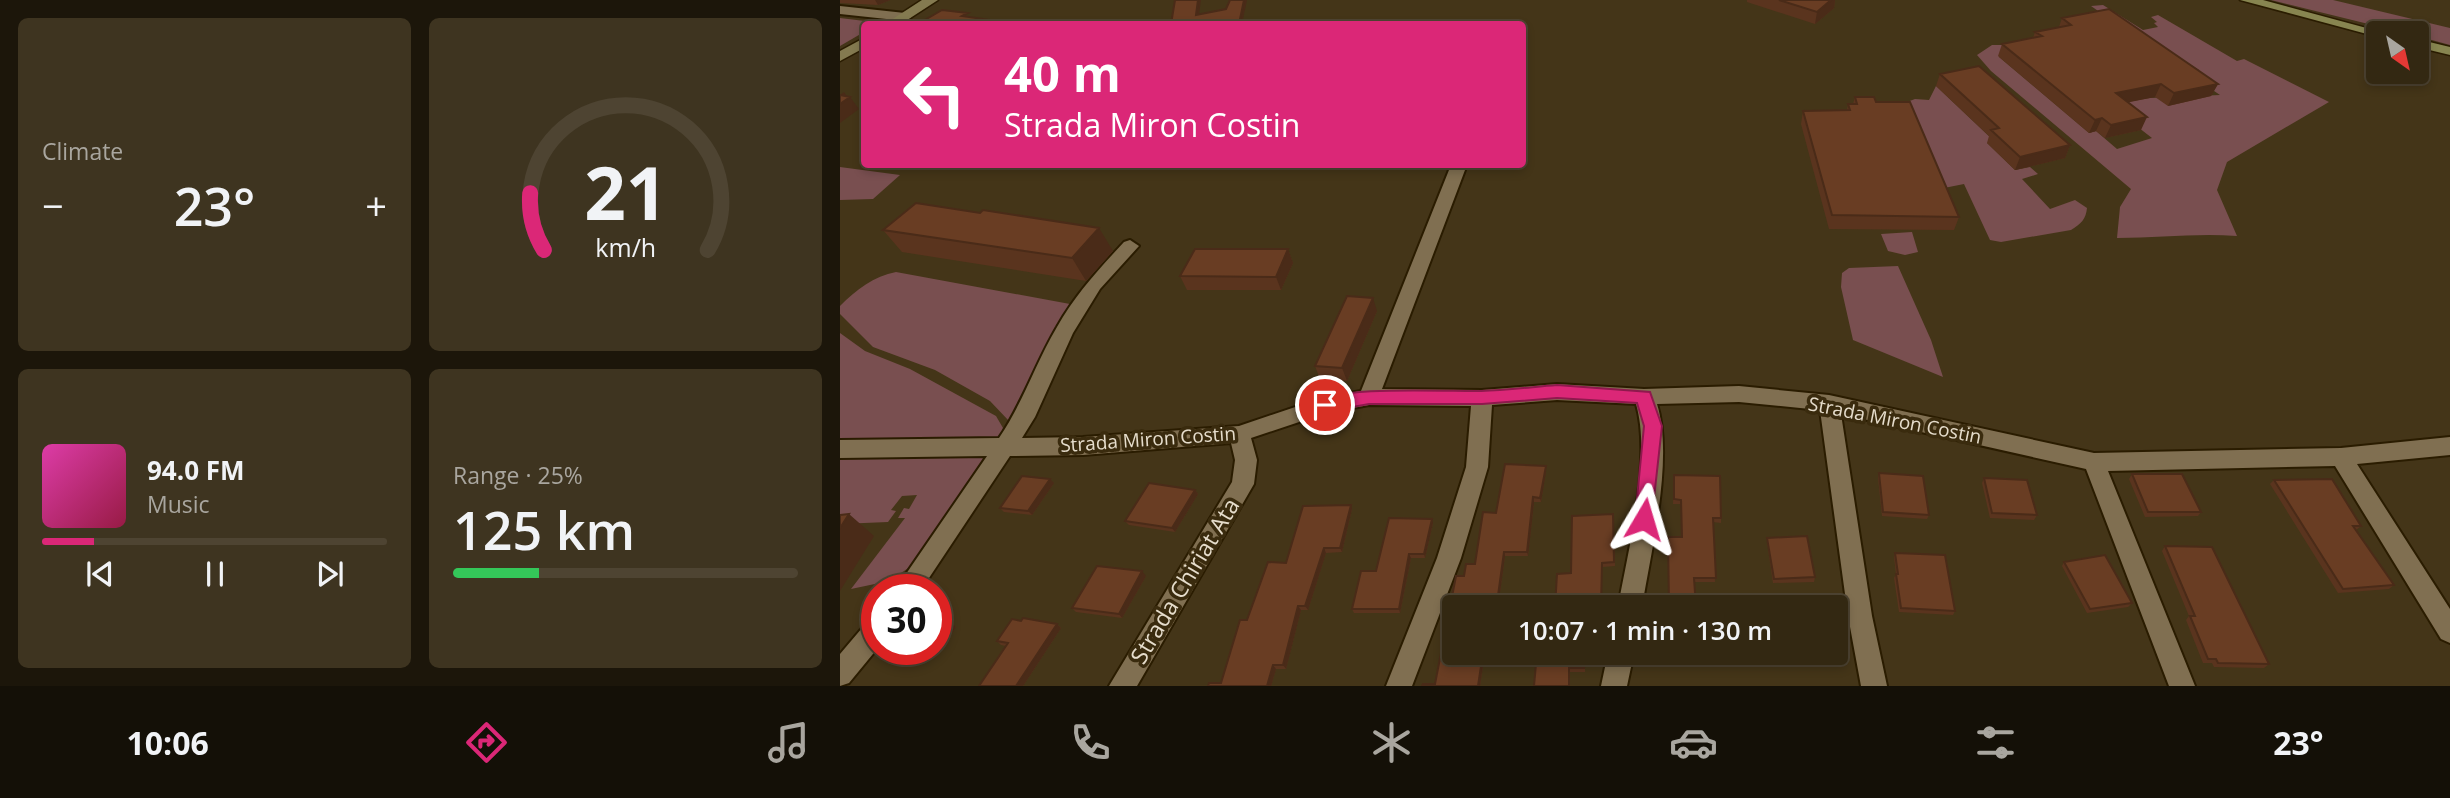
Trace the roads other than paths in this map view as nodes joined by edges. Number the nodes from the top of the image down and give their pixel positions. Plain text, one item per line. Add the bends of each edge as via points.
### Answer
1 (931, 0) edge
2 (2247, 0) edge
3 (840, 10) edge
4 (905, 16) junction
5 (897, 21) edge
6 (2366, 30) edge
7 (861, 44) edge
8 (2429, 46) edge
9 (2450, 51) edge
10 (840, 57) edge
11 (1457, 170) dead end
12 (1130, 246) dead end
13 (1369, 397) junction
14 (1644, 397) junction
15 (1482, 398) junction
16 (1829, 404) junction
17 (1239, 434) junction
18 (1006, 445) junction
19 (2450, 446) edge
20 (840, 449) edge
21 (2341, 457) junction
22 (2094, 462) junction
23 (918, 574) edge
24 (1632, 595) edge
25 (2450, 631) edge
26 (861, 648) edge
27 (1618, 665) edge
28 (840, 674) edge
29 (1122, 686) edge
30 (1399, 686) edge
31 (1614, 686) edge
32 (1874, 686) edge
33 (2182, 686) edge

1 - 4 main road
2 - 6 main road
3 - 4 street
4 - 5 main road
7 - 10 main road
8 - 9 main road
11 - 13 street
12 - 18 street via 1094,285 1064,331 1037,397
13 - 15 street, Strada Miron Costin
13 - 17 street, Strada Miron Costin via 1325,405
14 - 15 street, Strada Miron Costin via 1557,392
14 - 16 street, Strada Miron Costin via 1739,394
14 - 24 street via 1653,426 1648,496
15 - 30 street via 1476,467 1449,558
16 - 22 street, Strada Miron Costin
16 - 32 street
17 - 18 street, Strada Miron Costin via 1083,446
17 - 29 street, Strada Chiriat Ata via 1245,460 1243,484
18 - 20 street, Strada Miron Costin
18 - 23 street
19 - 21 street, Strada Miron Costin
21 - 22 street, Strada Miron Costin
21 - 25 street
22 - 33 street
26 - 28 street
27 - 31 street

